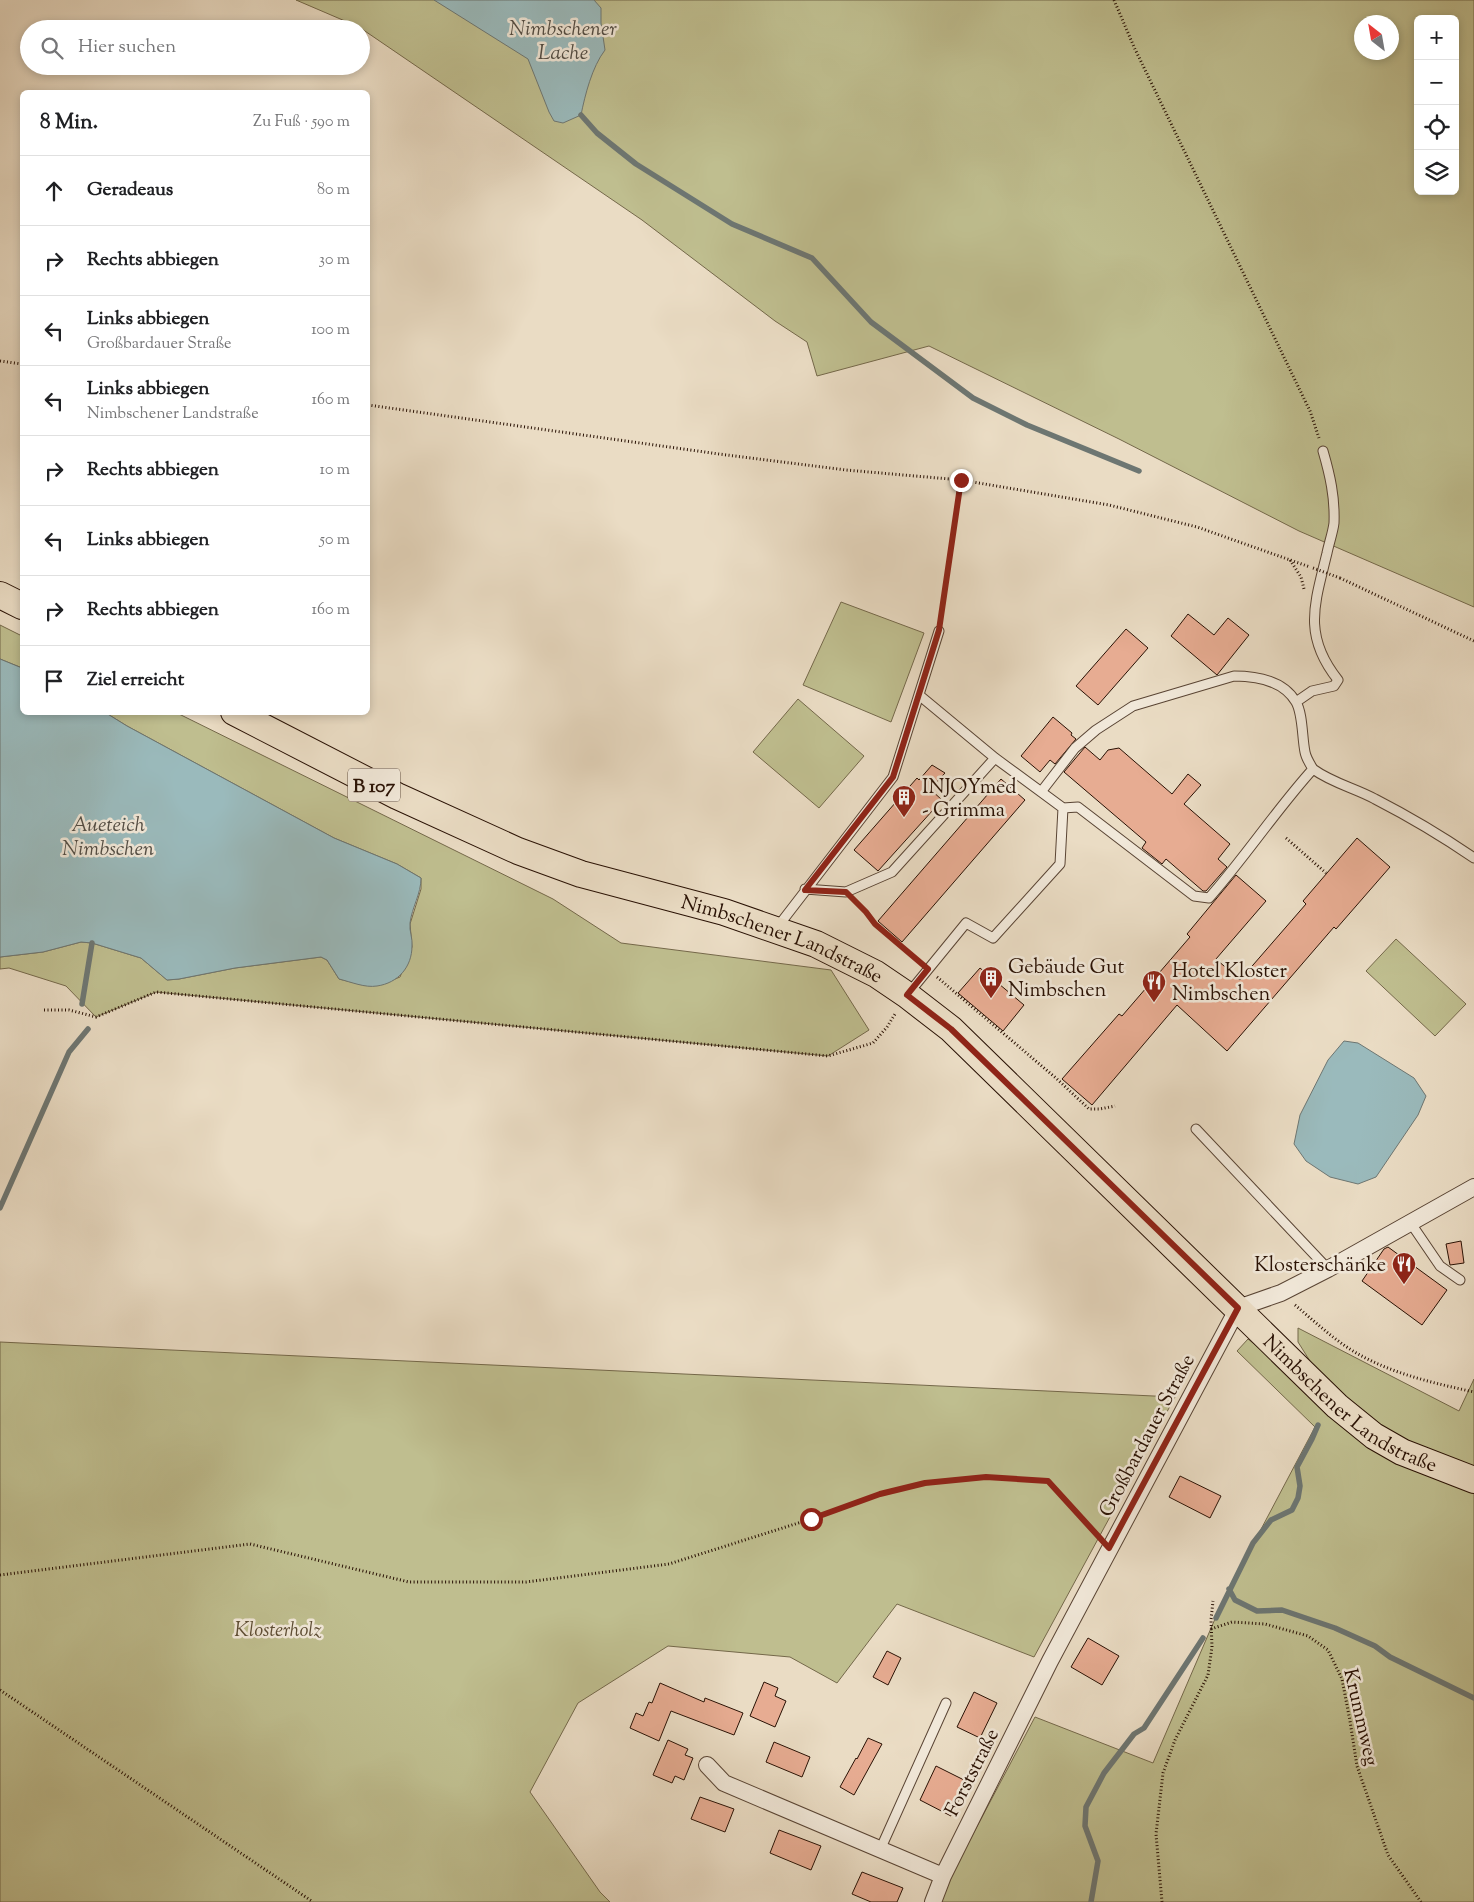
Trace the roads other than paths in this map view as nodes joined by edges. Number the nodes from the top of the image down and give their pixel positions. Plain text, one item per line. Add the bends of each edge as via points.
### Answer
1 (1323, 451) road end
2 (0, 595) edge
3 (20, 605) edge
4 (939, 630) road end
5 (919, 695) junction
6 (1296, 702) junction
7 (240, 715) edge
8 (995, 758) junction
9 (1313, 769) junction
10 (1041, 792) junction
11 (1063, 808) junction
12 (1474, 858) edge
13 (805, 890) junction
14 (776, 929) junction
15 (907, 995) junction
16 (1196, 1129) dead end
17 (1474, 1187) edge
18 (1410, 1222) junction
19 (1328, 1269) junction
20 (1460, 1280) dead end
21 (1238, 1308) junction
22 (1474, 1480) edge
23 (1050, 1661) joint
24 (946, 1703) dead end
25 (707, 1765) dead end
26 (880, 1850) junction
27 (943, 1876) junction
28 (933, 1902) edge

1 - 6 lane via 1333,485 1334,524 1313,621 1317,646 1338,680 1334,686 1312,692
2 - 3 main road
4 - 5 lane
5 - 8 lane
5 - 13 lane via 893,777
6 - 9 lane via 1305,754
6 - 10 lane via 1282,687 1250,676 1225,678 1133,706 1075,748
7 - 14 main road, Nimbschener Landstraße / B 107 via 397,796 518,851 581,874
8 - 10 lane
8 - 13 lane via 892,872 846,892
9 - 11 lane via 1209,898 1194,896 1078,806
9 - 12 lane via 1323,777 1374,798 1444,837
10 - 11 lane
11 - 15 lane via 1060,864 993,938 966,923
13 - 14 lane
14 - 15 main road, Nimbschener Landstraße / B 107 via 816,944 876,974
15 - 21 main road, Nimbschener Landstraße / B 107 via 951,1029
16 - 19 lane
17 - 18 street, Nimbschener Landstraße
18 - 19 street, Nimbschener Landstraße
18 - 20 lane via 1440,1266
19 - 21 street, Nimbschener Landstraße via 1281,1293
21 - 22 main road, Nimbschener Landstraße / B 107 via 1361,1427 1402,1452
21 - 23 street, Großbardauer Straße
23 - 27 street, Forststraße
24 - 26 lane
25 - 26 street via 724,1783
26 - 27 street
27 - 28 street, Forststraße

